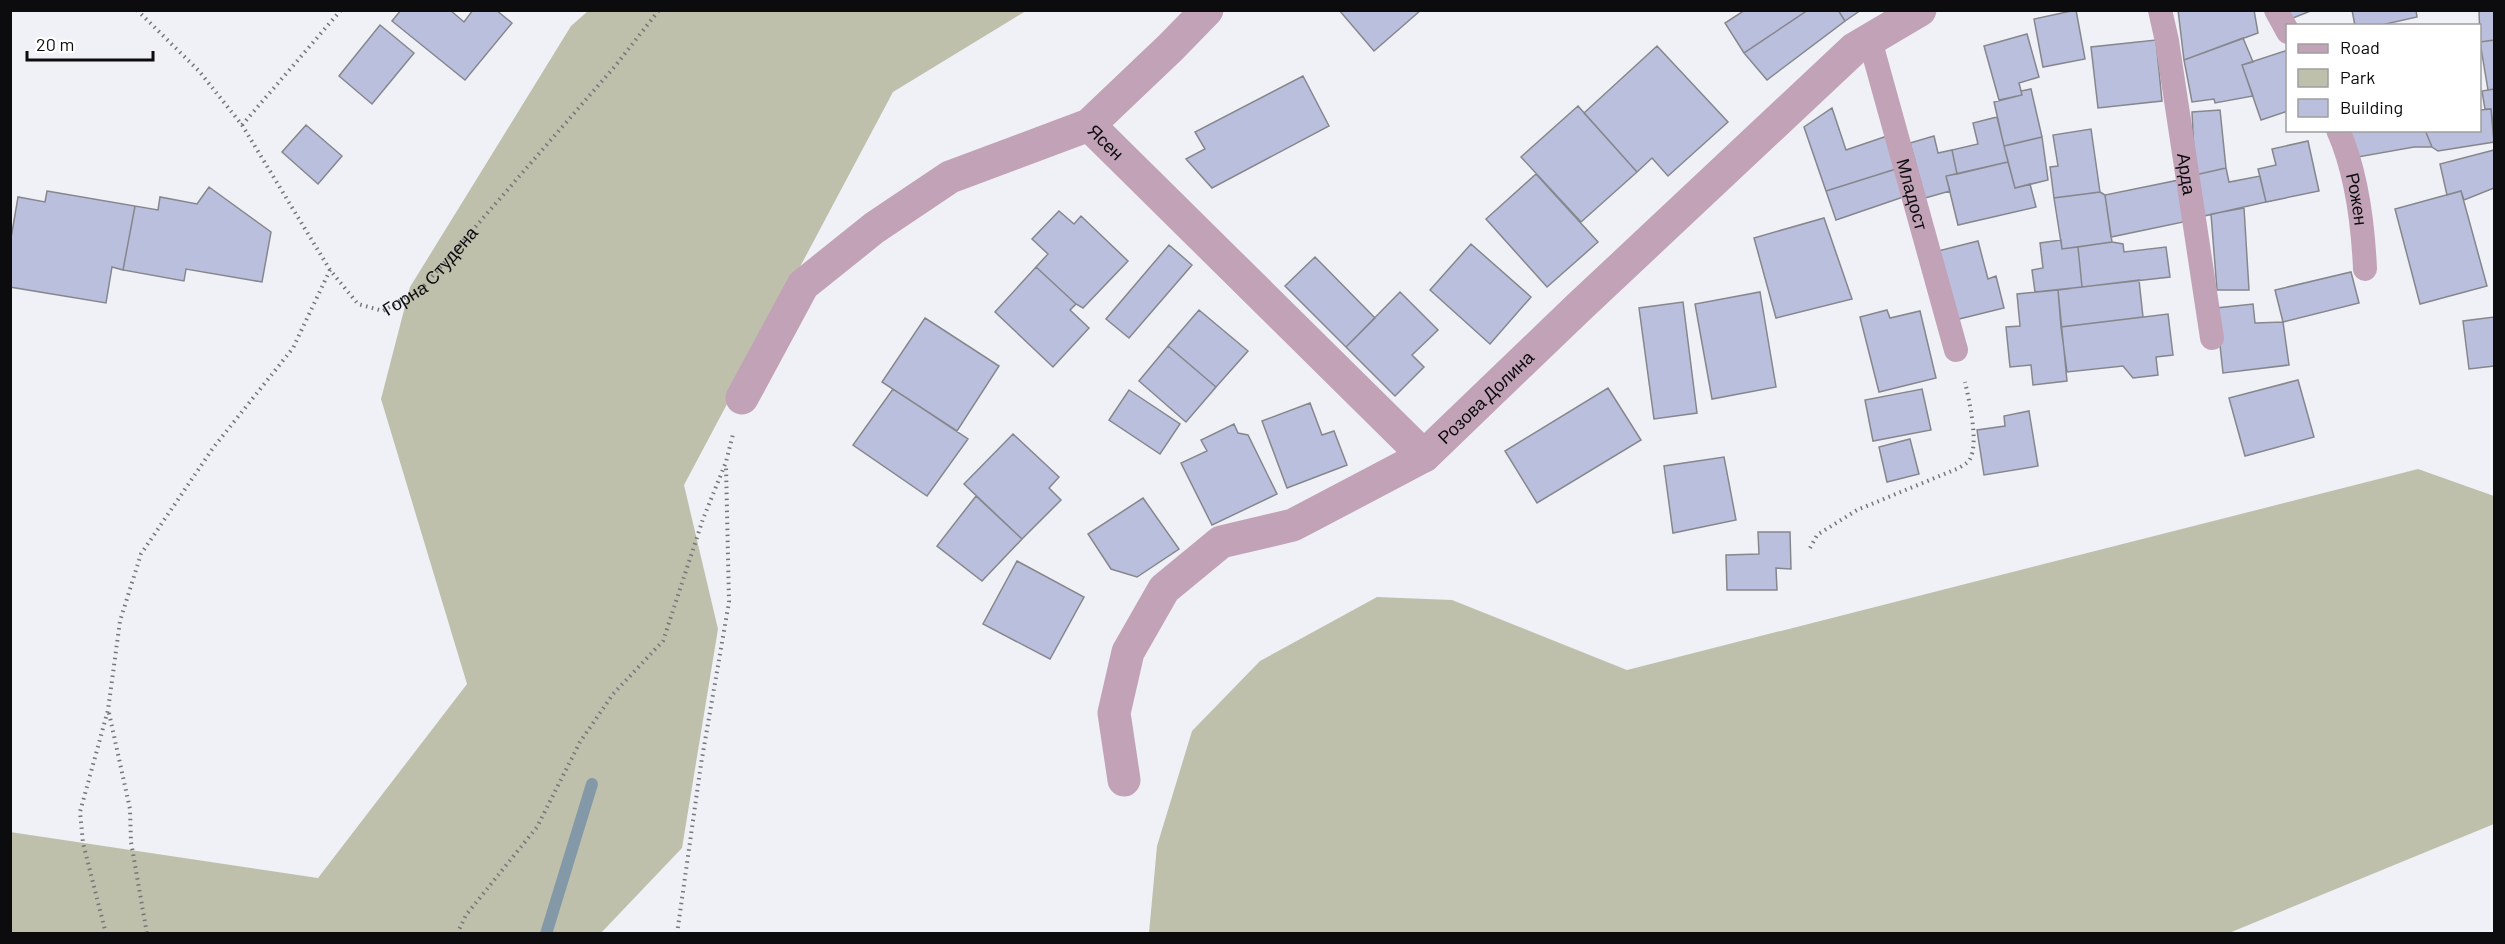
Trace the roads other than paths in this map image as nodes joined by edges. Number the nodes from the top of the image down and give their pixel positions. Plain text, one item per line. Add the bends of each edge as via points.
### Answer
1 (1207, 10) edge
2 (2160, 10) edge
3 (2276, 10) edge
4 (1906, 14) edge
5 (2286, 28) edge
6 (1870, 40) junction
7 (1089, 125) junction
8 (2339, 132) edge
9 (2365, 269) dead end
10 (2212, 338) dead end
11 (1956, 350) road end
12 (742, 398) road end
13 (1424, 456) junction
14 (1124, 780) dead end

1 - 7 street
2 - 10 lane, Арда
3 - 5 lane
4 - 6 street, Розова Долина
6 - 11 lane, Младост
6 - 13 street, Розова Долина via 1854,49
7 - 12 street, Ясен via 950,177 873,228 803,285
7 - 13 street, Ясен
8 - 9 lane, Рожен via 2356,193
13 - 14 street, Розова Долина via 1293,525 1221,542 1164,589 1128,652 1114,713

